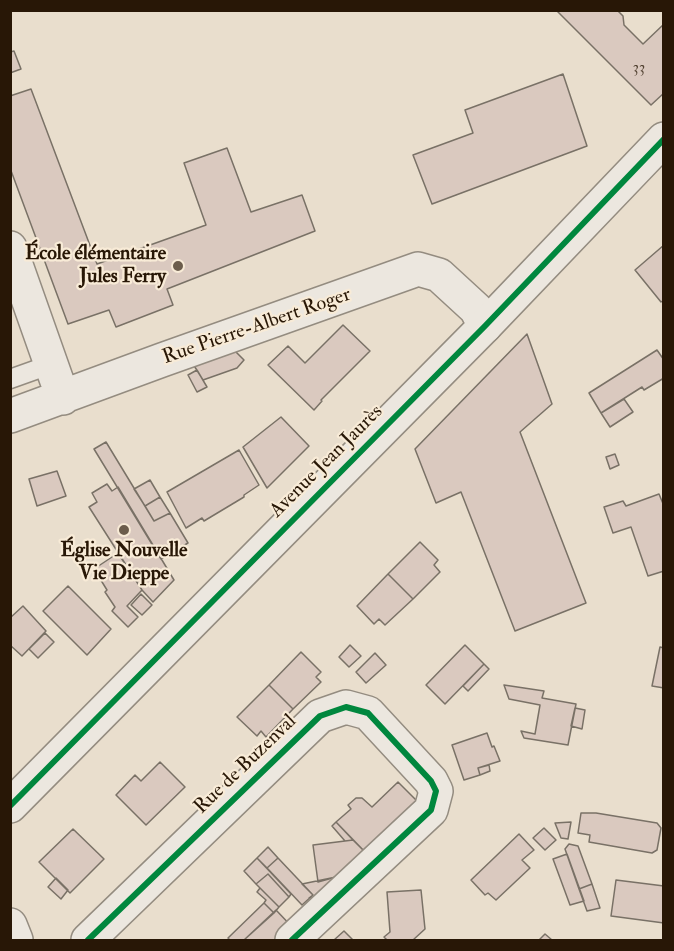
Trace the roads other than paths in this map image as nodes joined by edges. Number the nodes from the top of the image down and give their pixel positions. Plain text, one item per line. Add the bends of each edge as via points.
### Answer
1 (663, 139) edge
2 (10, 248) edge
3 (485, 326) junction
4 (52, 364) junction
5 (10, 379) edge
6 (63, 398) junction
7 (10, 416) edge
8 (10, 806) edge
9 (10, 925) edge
10 (16, 940) edge
11 (88, 940) edge
12 (292, 940) edge

1 - 3 street, Avenue Jean Jaurès
2 - 4 street
3 - 6 street, Rue Pierre-Albert Roger via 476,309 439,275 418,269
3 - 8 street, Avenue Jean Jaurès
4 - 5 lane
4 - 6 street
6 - 7 street, Rue Pierre-Albert Roger
9 - 10 street
11 - 12 street, Rue de Buzenval via 320,716 346,707 368,713 436,790 431,810

